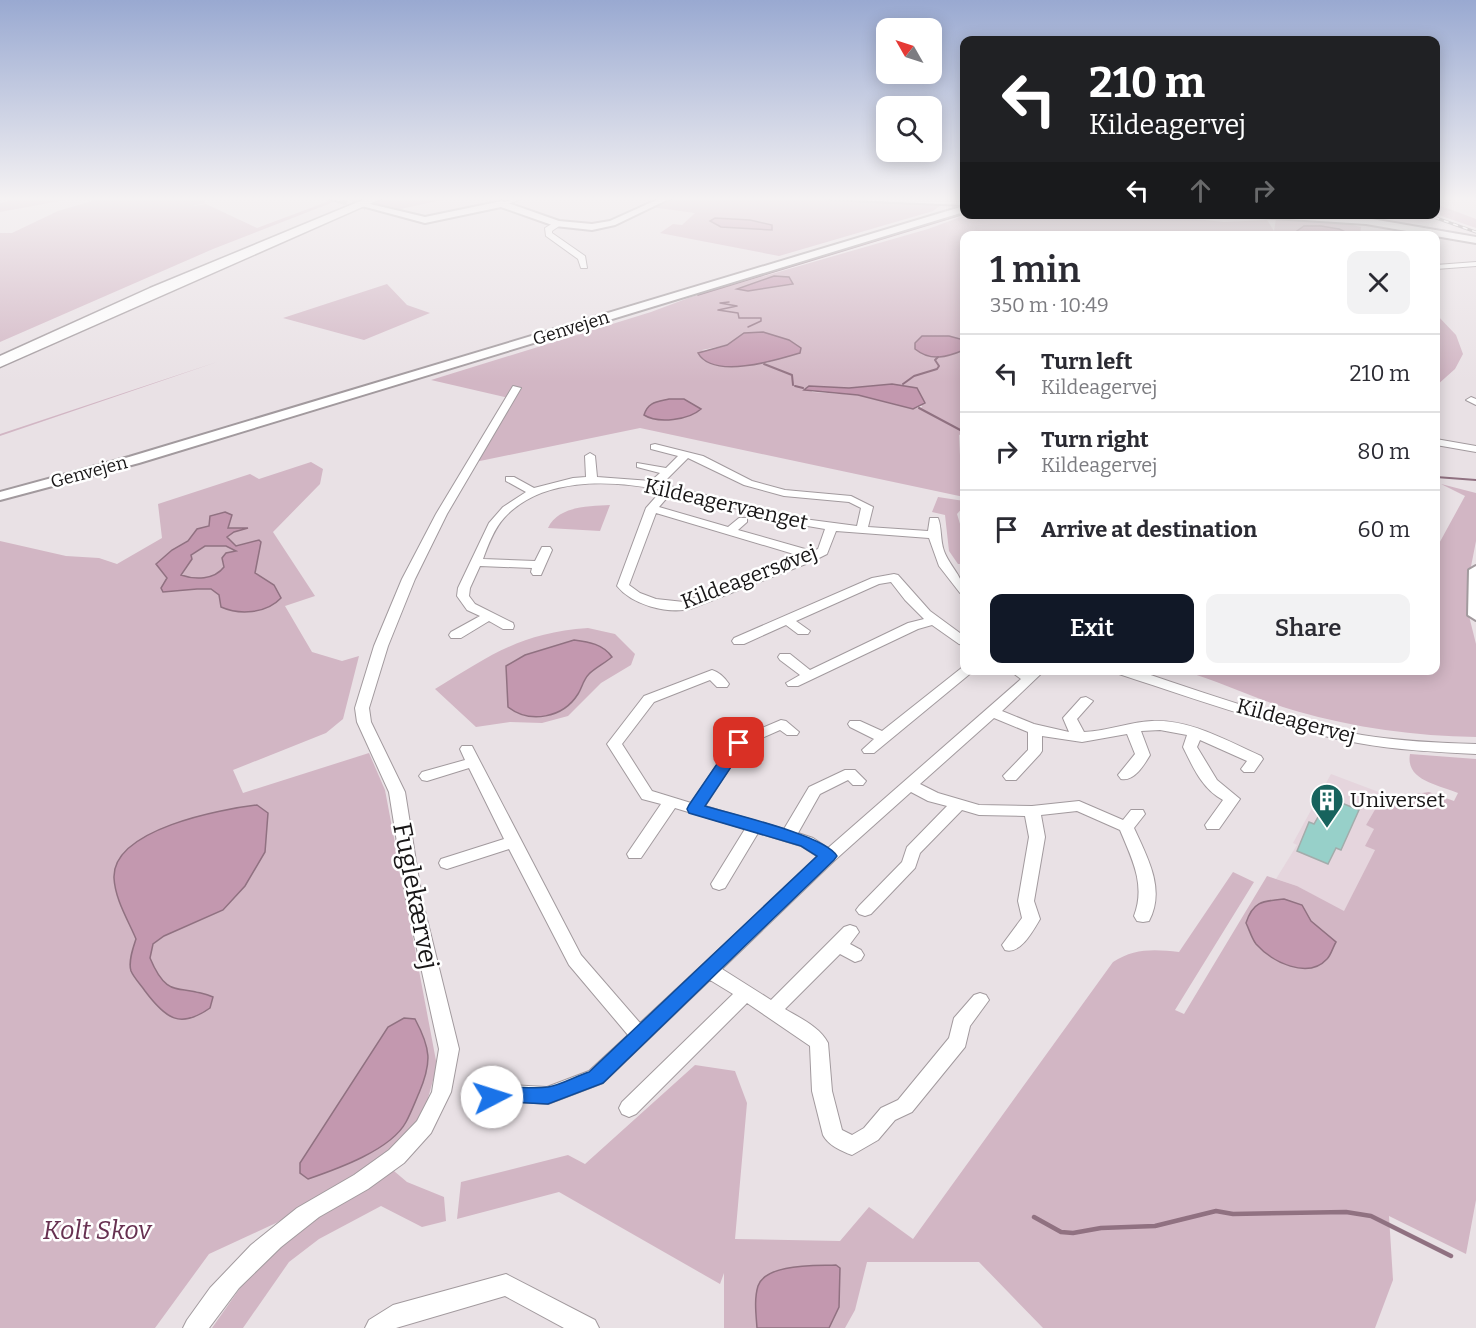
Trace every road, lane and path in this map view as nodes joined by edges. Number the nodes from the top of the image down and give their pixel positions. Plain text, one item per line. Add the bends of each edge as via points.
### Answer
1 (203, 259) edge
2 (229, 259) edge
3 (582, 259) edge
4 (801, 259) edge
5 (573, 262) dead end
6 (1476, 264) edge
7 (1440, 267) edge
8 (0, 349) edge
9 (0, 362) edge
10 (510, 391) dead end
11 (1440, 443) edge
12 (655, 447) dead end
13 (1476, 449) edge
14 (685, 455) junction
15 (590, 456) dead end
16 (641, 465) dead end
17 (666, 471) junction
18 (510, 479) dead end
19 (592, 481) junction
20 (654, 485) junction
21 (670, 488) junction
22 (534, 492) junction
23 (0, 493) edge
24 (652, 508) junction
25 (743, 520) dead end
26 (934, 520) dead end
27 (832, 527) junction
28 (862, 530) junction
29 (730, 531) junction
30 (932, 535) junction
31 (546, 550) dead end
32 (807, 559) junction
33 (476, 562) junction
34 (1476, 570) edge
35 (960, 585) edge
36 (1476, 615) edge
37 (488, 616) junction
38 (787, 620) junction
39 (932, 621) junction
40 (508, 626) dead end
41 (802, 631) dead end
42 (456, 635) dead end
43 (960, 638) edge
44 (739, 641) dead end
45 (785, 657) dead end
46 (809, 675) junction
47 (960, 675) edge
48 (1026, 675) edge
49 (1137, 675) edge
50 (793, 683) dead end
51 (722, 684) dead end
52 (1086, 701) dead end
53 (991, 711) junction
54 (855, 724) dead end
55 (1132, 727) junction
56 (1035, 731) junction
57 (792, 732) dead end
58 (1195, 734) junction
59 (1079, 737) junction
60 (884, 738) junction
61 (1476, 749) edge
62 (869, 750) dead end
63 (1249, 769) dead end
64 (1126, 775) dead end
65 (427, 776) dead end
66 (1011, 776) dead end
67 (858, 781) dead end
68 (908, 784) junction
69 (671, 802) junction
70 (957, 806) junction
71 (695, 809) junction
72 (1032, 811) junction
73 (1214, 825) dead end
74 (754, 827) junction
75 (788, 836) junction
76 (514, 842) junction
77 (634, 854) dead end
78 (829, 856) junction
79 (447, 863) dead end
80 (719, 884) dead end
81 (865, 910) dead end
82 (1143, 916) dead end
83 (1011, 945) dead end
84 (855, 955) dead end
85 (708, 969) junction
86 (746, 993) junction
87 (980, 1000) dead end
88 (772, 1010) junction
89 (640, 1036) junction
90 (476, 1100) dead end
91 (629, 1108) dead end
92 (195, 1328) edge
93 (377, 1328) edge
94 (587, 1328) edge

1 - 8 highway
2 - 9 highway
3 - 5 street via 583,264
4 - 23 street, Genvejen via 177,447
6 - 7 street
10 - 92 street, Fuglekærvej via 410,573 393,610 362,708 364,722 397,792 414,899 449,1049 441,1097 429,1121 408,1147 271,1240 217,1296
11 - 13 street
12 - 14 street
14 - 17 street
14 - 28 street via 748,483 784,493 850,500 867,507
15 - 19 street
16 - 17 street
17 - 20 street
18 - 22 street
19 - 20 street, Kildeagervænget
19 - 22 street, Kildeagervænget
20 - 21 street, Kildeagervænget
21 - 24 street, Kildeagersøvej
21 - 27 street, Kildeagervænget
22 - 33 street, Kildeagervænget via 496,519
24 - 29 street
24 - 32 street, Kildeagersøvej via 623,586 649,601 670,607 686,606
25 - 29 street
26 - 30 street
27 - 28 street, Kildeagervænget
27 - 32 street, Kildeagersøvej via 823,551
28 - 30 street, Kildeagervænget
29 - 32 street via 801,552
30 - 35 street via 946,569
31 - 33 street via 538,568
33 - 37 street, Kildeagervænget via 463,596 471,607
34 - 36 street
37 - 40 street, Kildeagervænget
37 - 42 street
38 - 39 street via 876,581 894,578 906,597
38 - 41 street
38 - 44 street
39 - 43 street
39 - 46 street via 913,626
45 - 46 street
46 - 50 street
47 - 60 street
48 - 53 street
49 - 61 street, Kildeagervej via 1312,729 1394,744
51 - 69 street via 711,674 649,699 614,744 647,795
52 - 59 street via 1070,718
53 - 56 street, Kildeagervej
53 - 68 street
54 - 60 street
55 - 58 street, Kildeagervej via 1169,726
55 - 59 street, Kildeagervej
55 - 64 street via 1143,755
56 - 59 street, Kildeagervej
56 - 66 street via 1035,751
57 - 71 street via 781,724 739,743
58 - 63 street, Kildeagervej via 1256,759
58 - 73 street via 1190,747 1206,778 1232,799
60 - 62 street
65 - 76 street via 471,756
67 - 75 street via 850,773 814,791
68 - 70 street
68 - 78 street
69 - 71 street
69 - 77 street
70 - 72 street
70 - 81 street via 913,851 909,864
71 - 74 street
72 - 82 street via 1079,806 1131,821 1148,891 1149,904
72 - 83 street via 1037,837 1026,901 1031,919
74 - 75 street
74 - 80 street
75 - 78 street
76 - 79 street
76 - 89 street via 576,960
78 - 85 street
84 - 88 street via 844,938
85 - 86 street
85 - 89 street
86 - 88 street
86 - 91 street
87 - 88 street via 961,1023 958,1041 905,1106 888,1114 871,1134 852,1146 833,1135 822,1090 819,1043
89 - 90 street via 596,1077 548,1095 509,1094
93 - 94 street via 393,1316 506,1285

